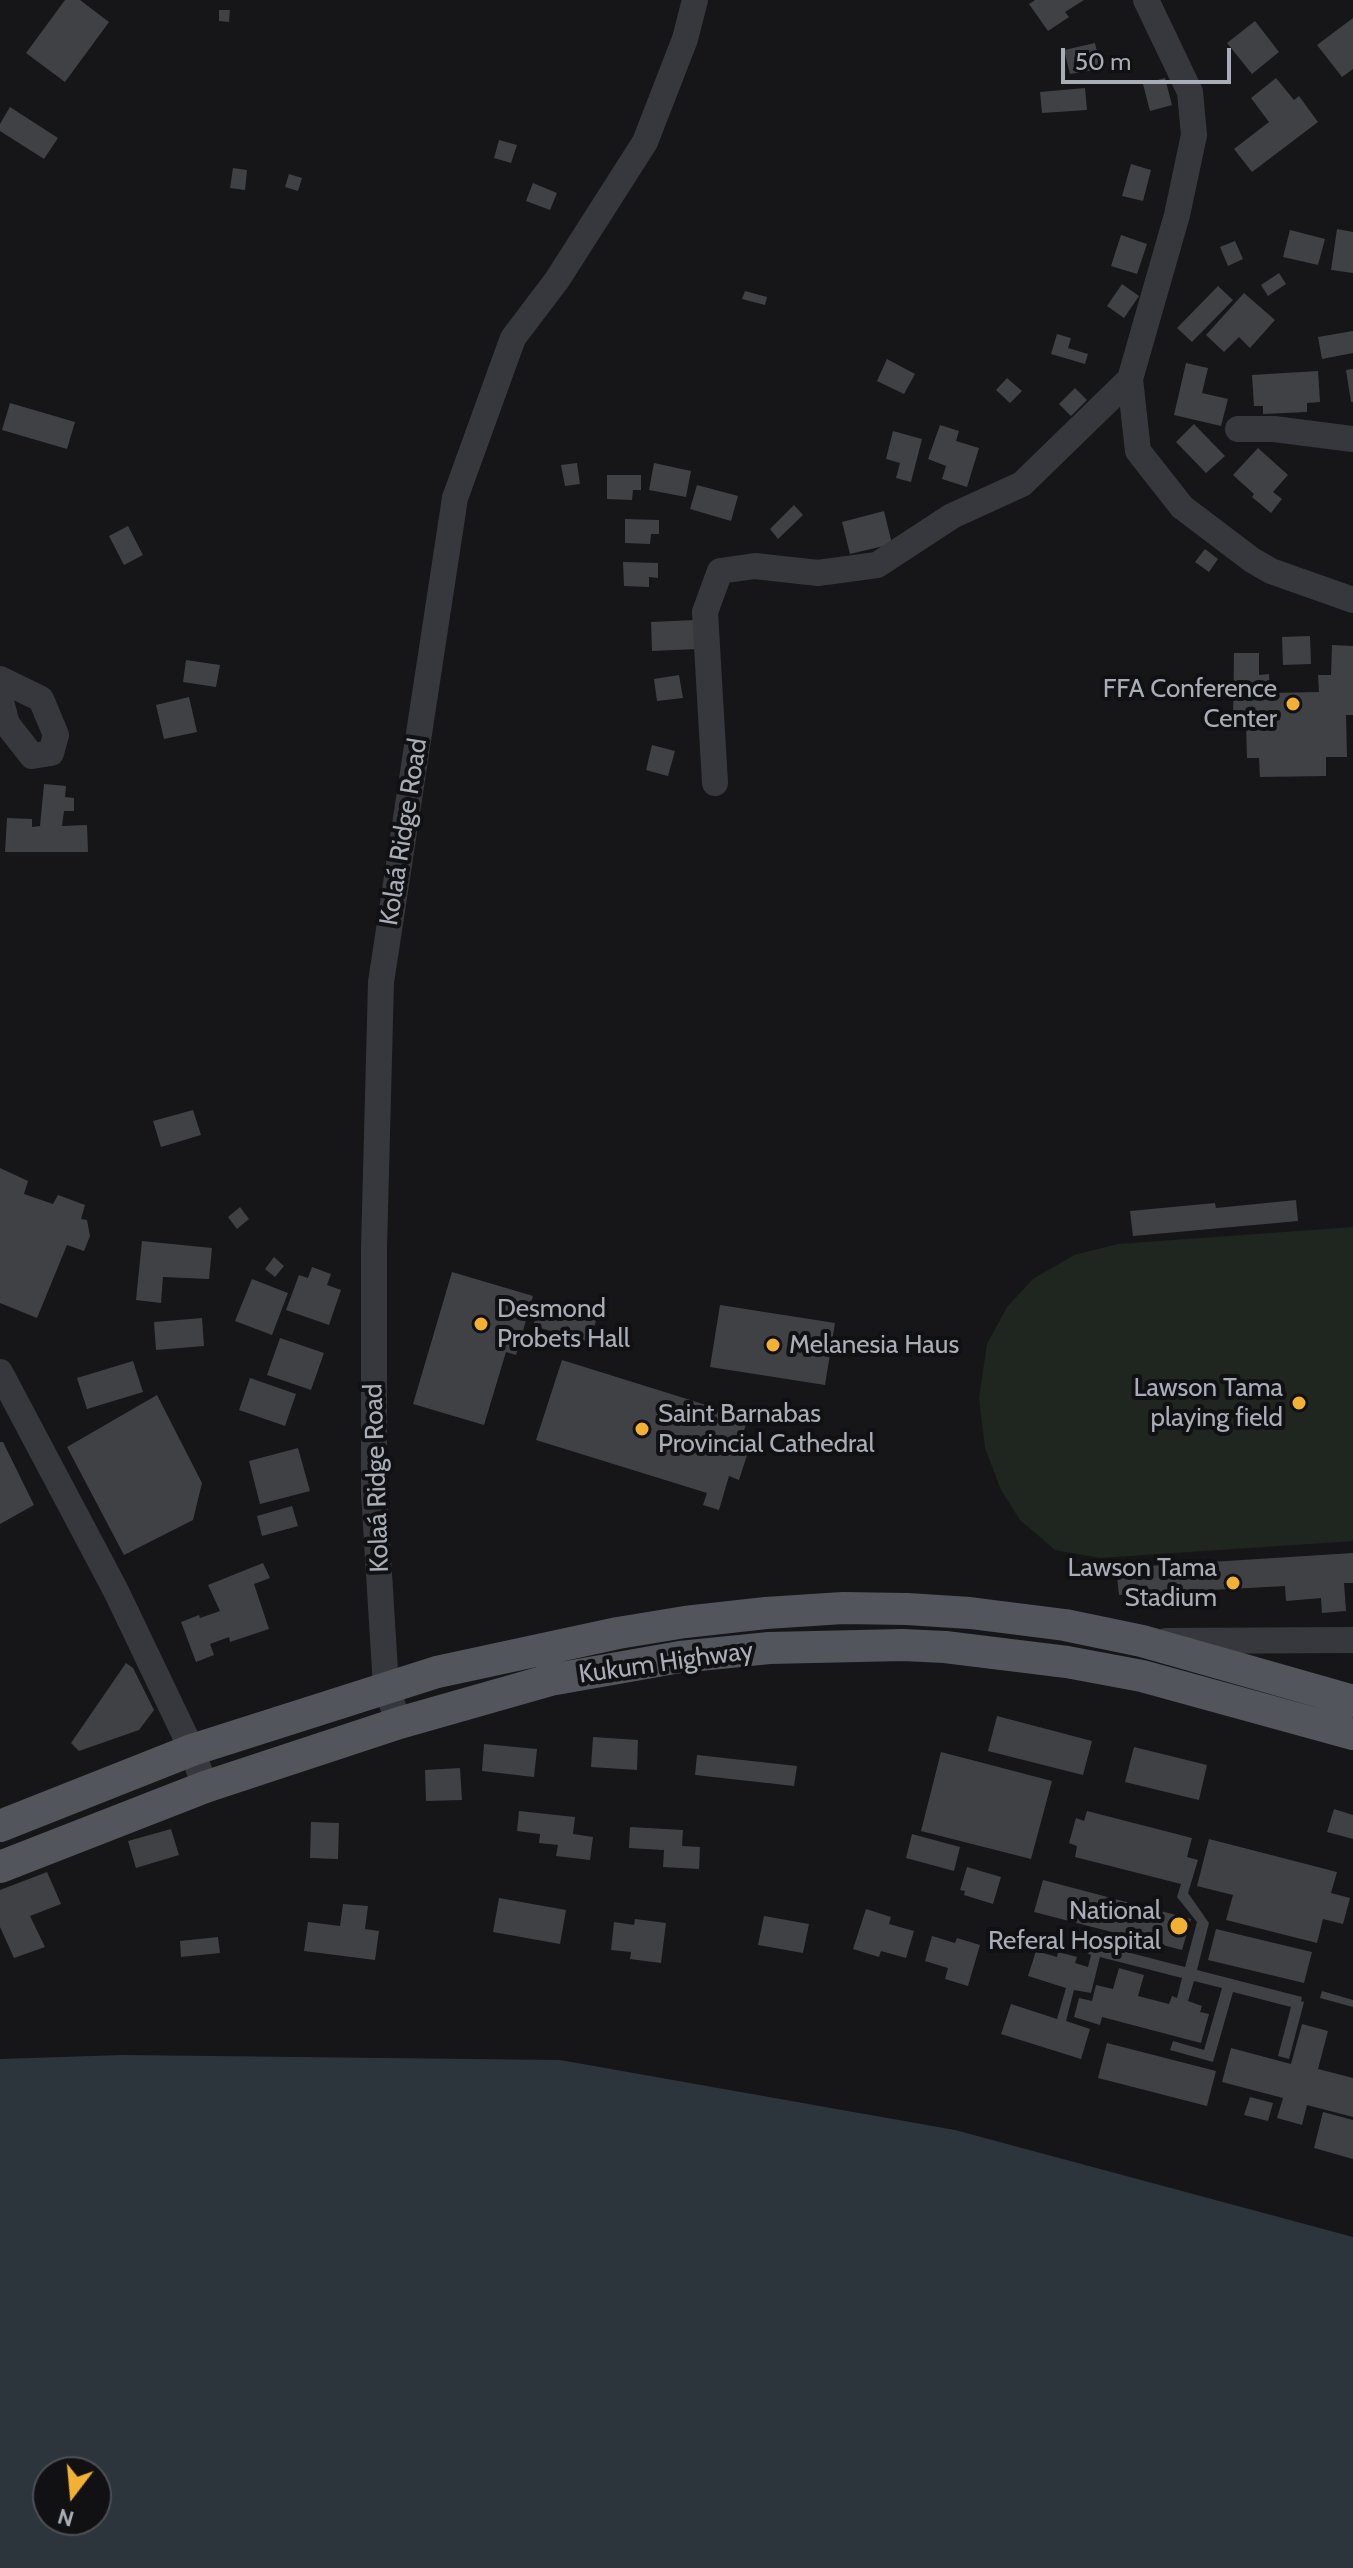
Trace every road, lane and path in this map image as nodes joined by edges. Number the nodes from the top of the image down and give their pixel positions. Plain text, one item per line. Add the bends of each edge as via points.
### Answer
1 (695, 0) edge
2 (1146, 0) edge
3 (1130, 379) junction
4 (1238, 429) dead end
5 (1353, 439) edge
6 (1353, 600) edge
7 (0, 679) edge
8 (0, 698) edge
9 (715, 783) dead end
10 (0, 1372) edge
11 (1353, 1640) edge
12 (1142, 1641) junction
13 (386, 1687) junction
14 (1353, 1701) edge
15 (399, 1723) junction
16 (1353, 1734) edge
17 (192, 1750) junction
18 (205, 1787) junction
19 (0, 1826) edge
20 (0, 1867) edge

1 - 13 street, Kolaá Ridge Road via 645,142 557,280 513,338 455,498 381,982 374,1493
2 - 3 street via 1190,92 1194,135
3 - 6 street via 1138,451 1182,507 1271,571
3 - 9 street via 1022,484 952,516 877,565 818,573 755,566 720,571 705,612
4 - 5 street
7 - 8 street via 41,699 56,735 51,753 32,756 7,724
10 - 17 street via 116,1591
11 - 12 street
12 - 13 main road, Kukum Highway via 970,1613 781,1612 618,1633
12 - 14 main road, Kukum Highway
13 - 15 street, Kolaá Ridge Road
13 - 17 main road, Kukum Highway
15 - 16 main road, Kukum Highway via 600,1669 769,1648 903,1645 1051,1660 1142,1676
15 - 18 main road, Kukum Highway
17 - 18 street
17 - 19 main road, Kukum Highway
18 - 20 main road, Kukum Highway

